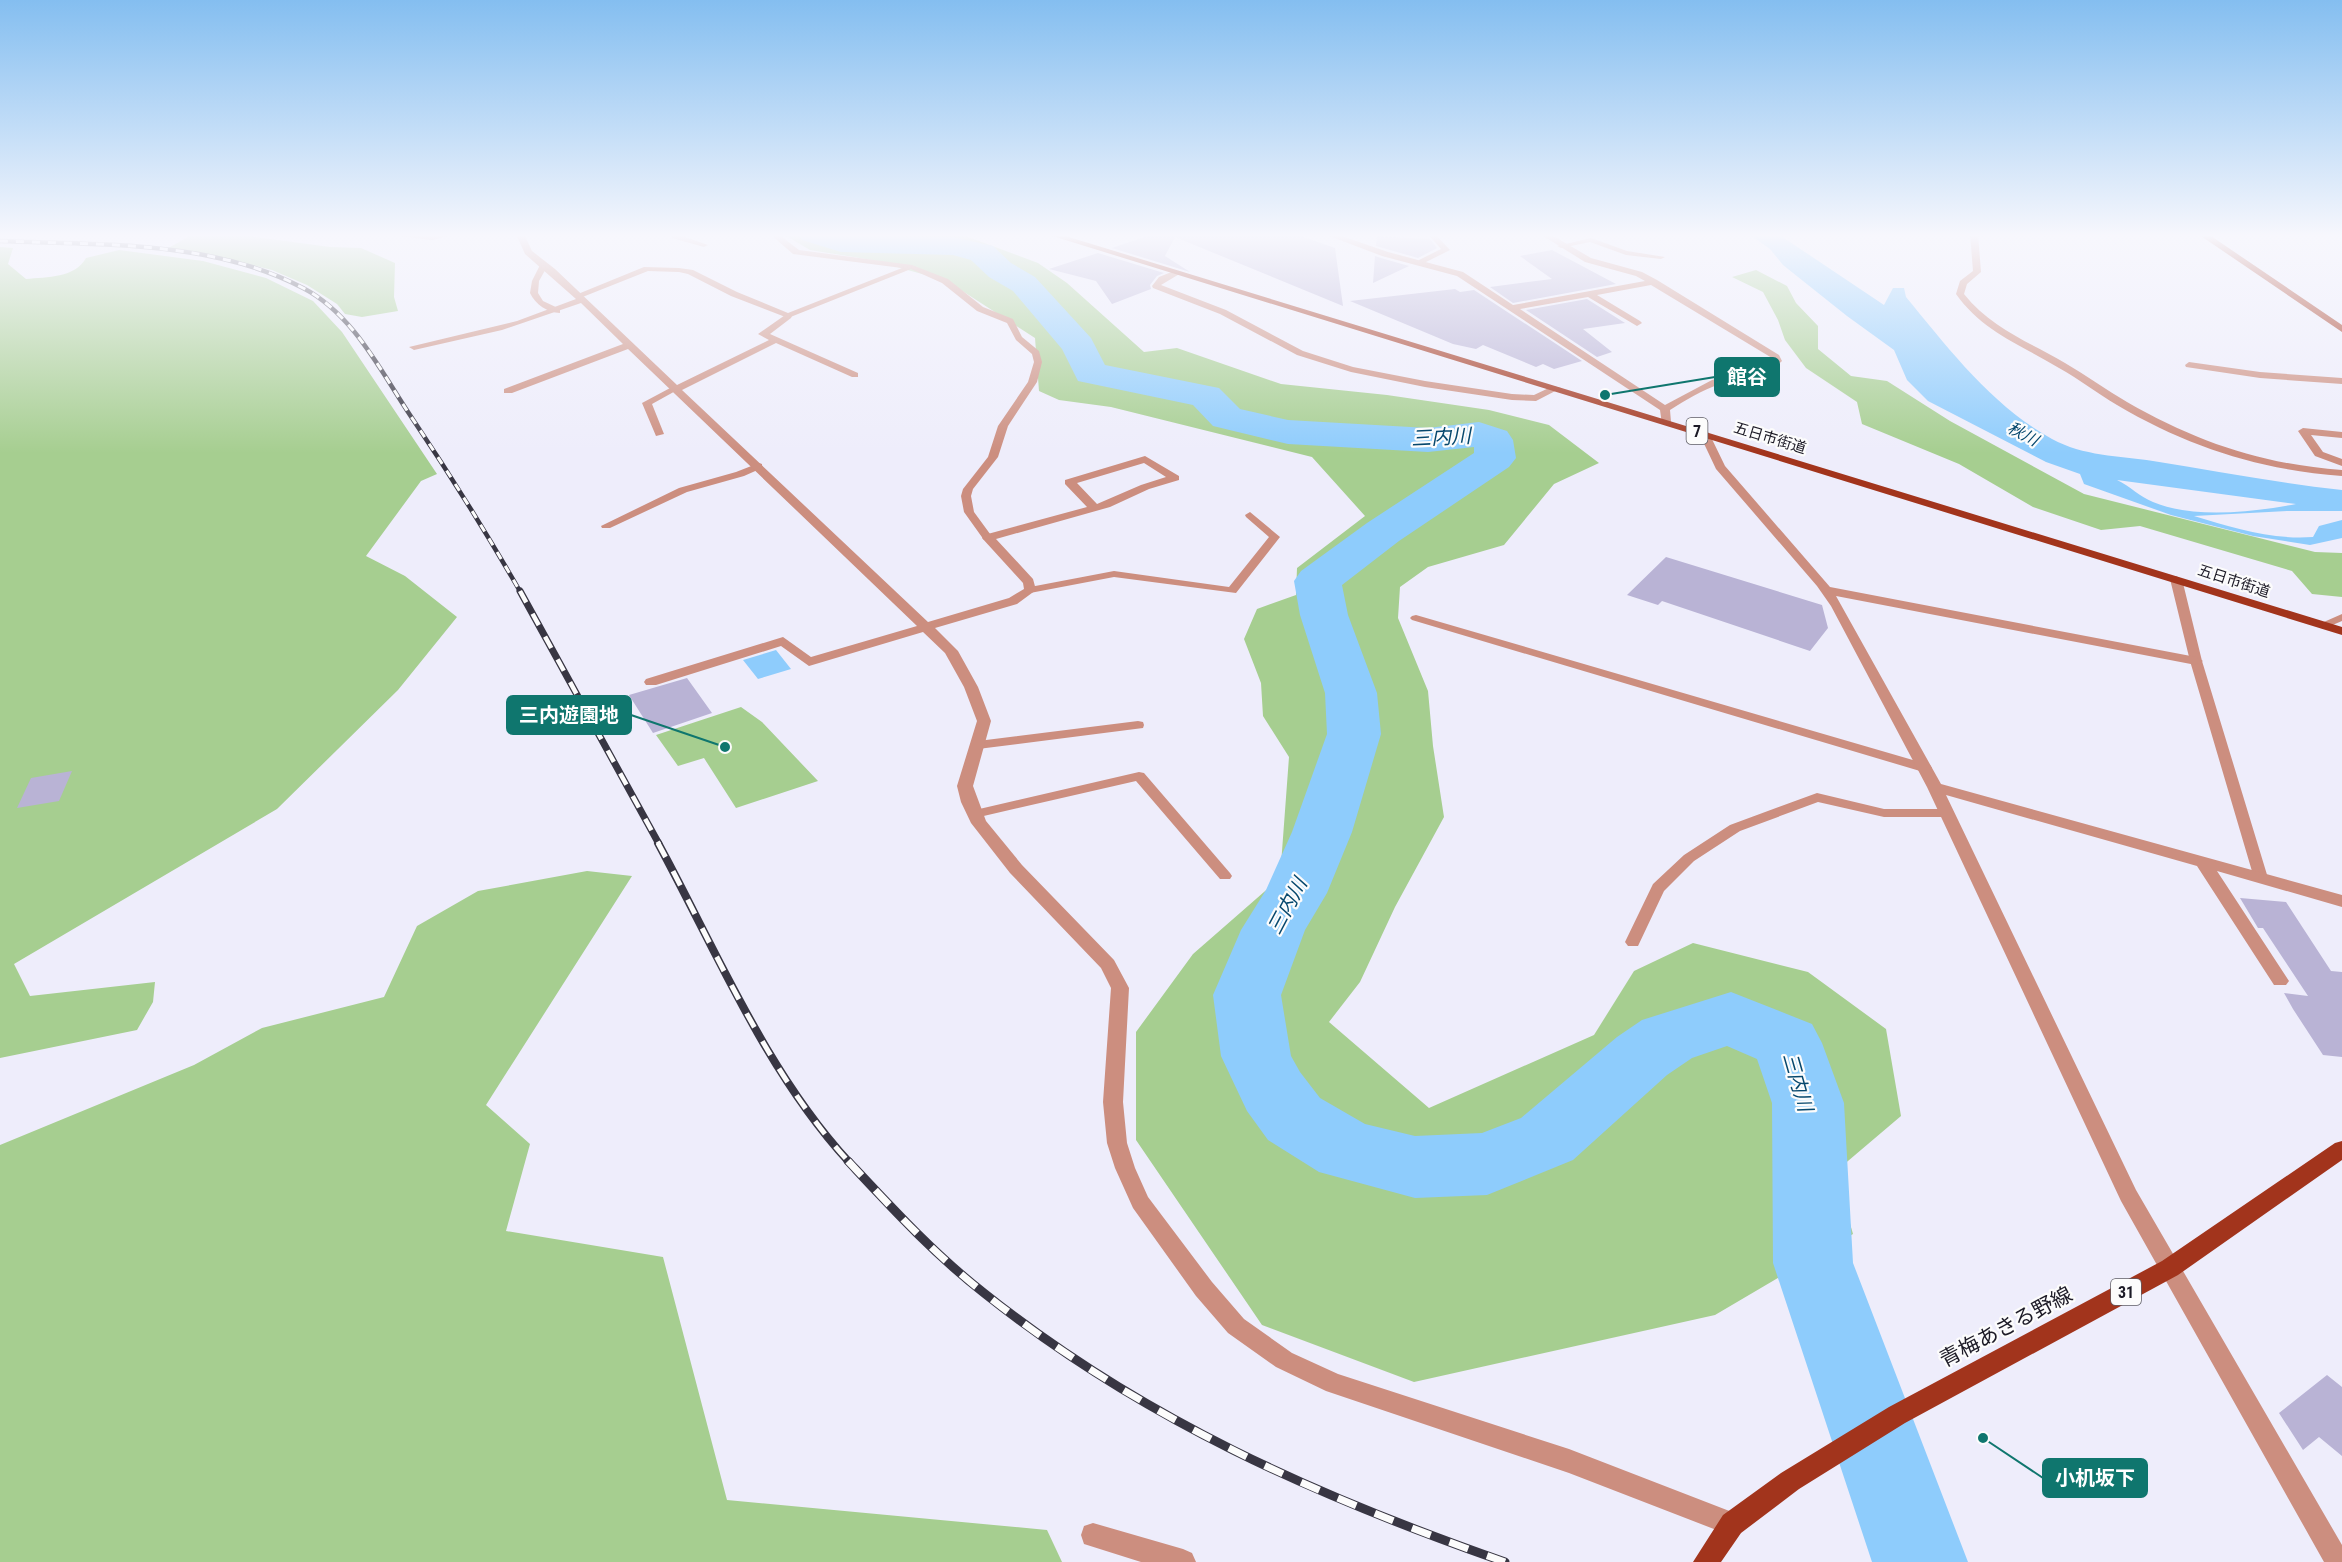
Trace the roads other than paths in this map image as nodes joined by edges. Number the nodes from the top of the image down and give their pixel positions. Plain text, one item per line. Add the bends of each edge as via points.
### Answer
1 (547, 307) edge
2 (564, 307) edge
3 (588, 307) edge
4 (766, 307) edge
5 (811, 307) edge
6 (978, 307) edge
7 (1210, 307) edge
8 (1289, 307) edge
9 (1519, 307) edge
10 (1611, 307) edge
11 (1695, 307) edge
12 (1972, 307) edge
13 (2309, 307) edge
14 (1513, 308) joint
15 (557, 311) junction
16 (788, 316) junction
17 (1636, 322) dead end
18 (2342, 329) edge
19 (774, 341) junction
20 (629, 345) junction
21 (414, 347) dead end
22 (2189, 365) dead end
23 (855, 375) dead end
24 (2342, 381) edge
25 (1556, 388) junction
26 (675, 389) junction
27 (508, 391) dead end
28 (1665, 409) junction
29 (1666, 422) junction
30 (1704, 433) junction
31 (658, 434) dead end
32 (2342, 435) edge
33 (2342, 463) edge
34 (759, 465) junction
35 (2342, 473) edge
36 (1094, 507) junction
37 (1250, 515) dead end
38 (606, 526) dead end
39 (988, 538) junction
40 (2176, 579) junction
41 (1029, 590) junction
42 (1826, 590) junction
43 (2342, 617) edge
44 (1416, 618) dead end
45 (2323, 625) junction
46 (926, 626) junction
47 (2342, 631) edge
48 (2196, 661) junction
49 (651, 682) dead end
50 (1138, 725) dead end
51 (978, 745) junction
52 (1925, 768) junction
53 (1935, 787) junction
54 (1947, 813) junction
55 (975, 814) junction
56 (2202, 861) junction
57 (1225, 876) dead end
58 (2261, 878) junction
59 (2342, 902) edge
60 (1633, 942) dead end
61 (2280, 981) dead end
62 (2342, 1149) edge
63 (2170, 1268) junction
64 (1732, 1524) junction
65 (1093, 1535) dead end
66 (1183, 1562) edge
67 (1706, 1562) edge
68 (2338, 1562) edge

1 - 15 lane
2 - 15 street
3 - 20 street
4 - 16 lane
5 - 16 lane
6 - 39 lane via 1010,321 1019,338 1038,357 1030,387 1006,419 993,458 970,484 969,512 973,523
7 - 25 street via 1300,352 1400,380 1512,397 1536,398
8 - 25 main road, 五日市街道 / 7
9 - 14 street
10 - 17 street
11 - 28 street via 1771,353 1777,361 1716,380
12 - 35 street via 2004,332 2131,409 2227,454 2275,467
13 - 18 main road
14 - 28 street
15 - 21 street via 498,330
16 - 19 street via 763,334
19 - 23 street
19 - 26 street
20 - 26 street
20 - 27 street
22 - 24 lane
25 - 29 main road, 五日市街道 / 7
26 - 31 lane via 647,403
26 - 34 street
28 - 29 street
29 - 30 main road, 五日市街道 / 7
30 - 40 main road, 五日市街道 / 7
30 - 42 street via 1720,467
32 - 33 street via 2303,431 2319,454
34 - 38 lane via 683,490
34 - 46 street
36 - 36 street via 1106,505 1175,478 1145,459 1069,482
36 - 39 street
37 - 41 lane via 1275,537 1232,591 1114,574
39 - 41 street via 1029,582
40 - 45 main road, 五日市街道 / 7
40 - 48 lane
41 - 46 street via 1014,601
42 - 48 street
42 - 52 street
43 - 45 lane
44 - 52 lane
45 - 47 main road, 五日市街道 / 7
46 - 49 street via 809,662 783,641
46 - 51 street via 951,651 971,687 984,721
48 - 58 lane
50 - 51 lane
51 - 55 street via 965,786
52 - 53 street
53 - 54 street
53 - 56 street
54 - 60 lane via 1884,813 1817,797 1735,828 1689,858 1658,888
54 - 63 street via 2128,1194
55 - 57 lane via 1139,776
55 - 64 street via 1016,869 1108,964 1120,988 1113,1102 1117,1143 1125,1168 1140,1202 1236,1326 1284,1360 1334,1383 1569,1461
56 - 58 street
56 - 61 street
58 - 59 street
62 - 63 main road, 青梅あきる野線 / 31
63 - 64 main road, 青梅あきる野線 / 31 via 1897,1414 1790,1481
63 - 68 street
64 - 67 main road, 青梅あきる野線 / 31
65 - 66 street

